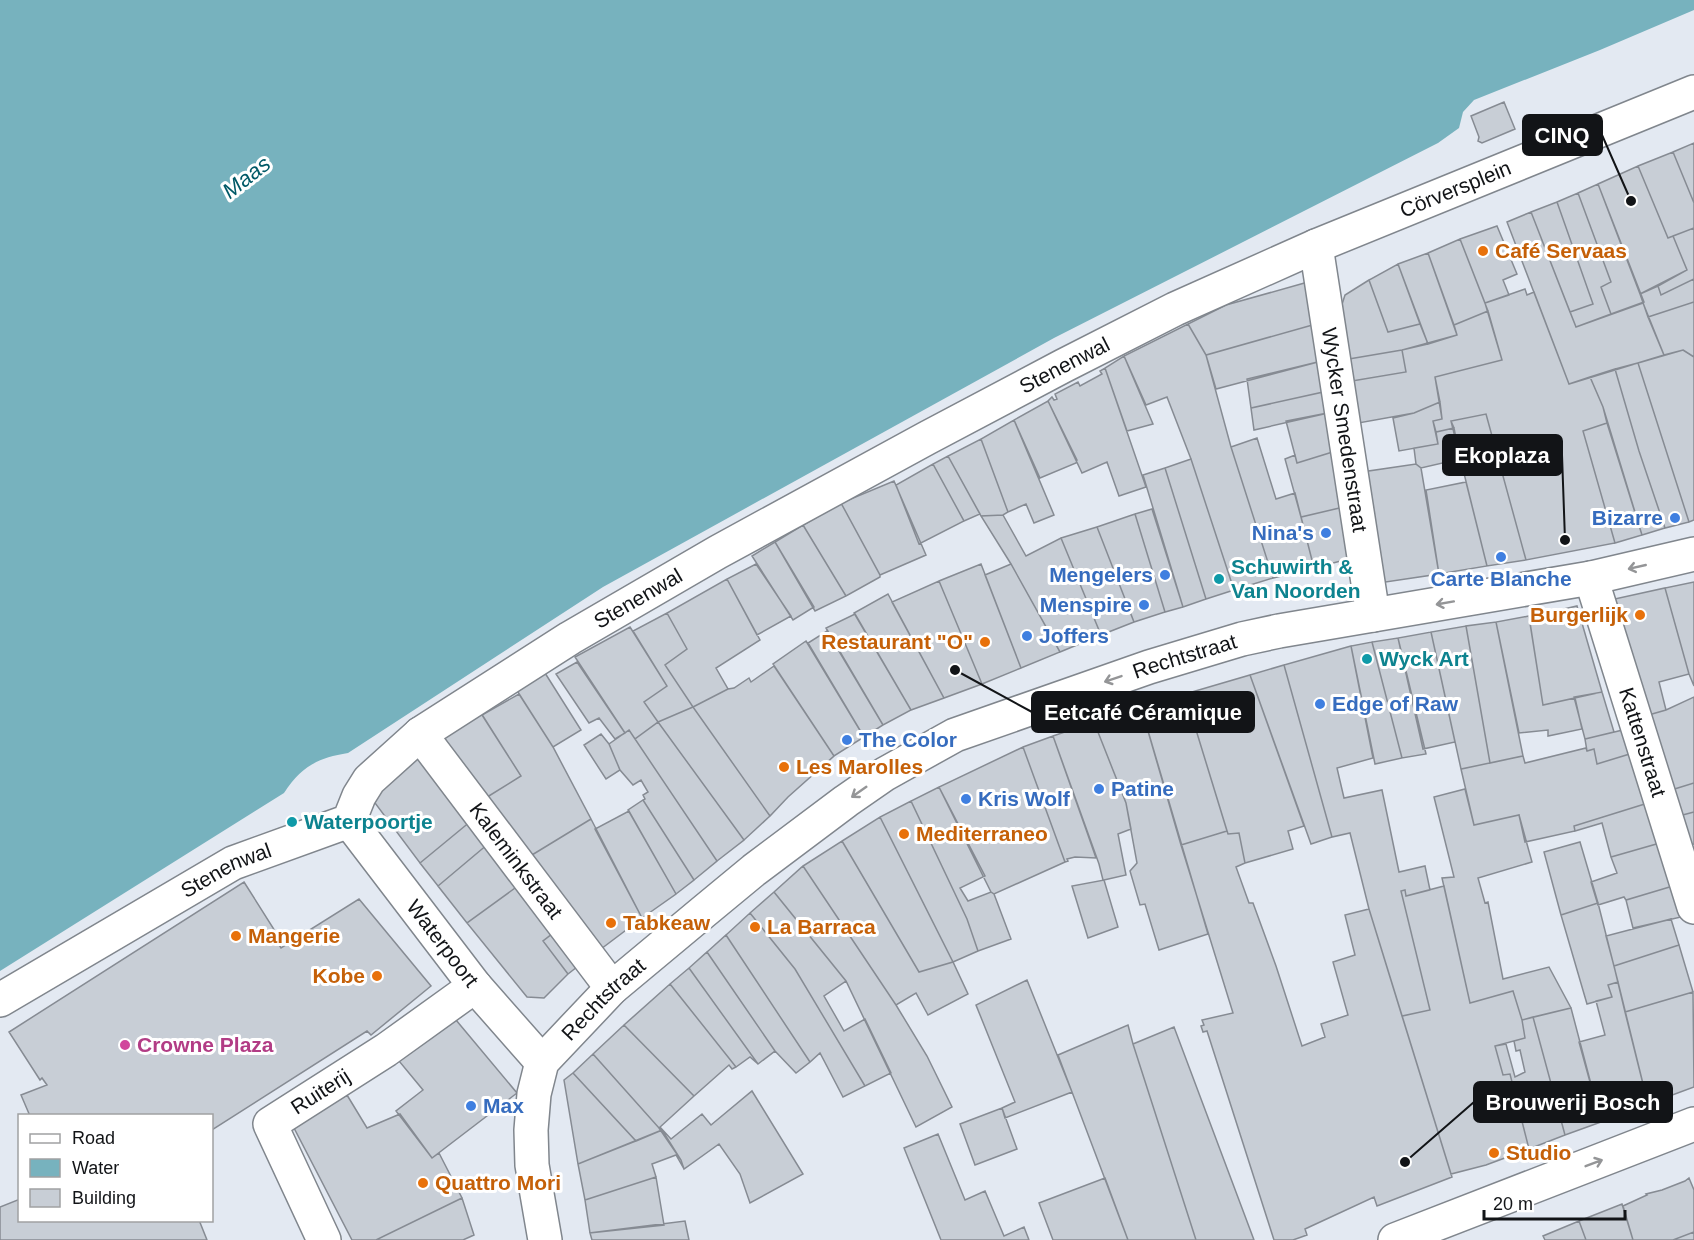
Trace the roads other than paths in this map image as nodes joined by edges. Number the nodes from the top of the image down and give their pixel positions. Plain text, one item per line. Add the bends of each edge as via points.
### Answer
1 (1694, 92) edge
2 (1316, 246) junction
3 (1694, 554) edge
4 (1591, 578) junction
5 (1373, 615) junction
6 (420, 734) junction
7 (349, 821) junction
8 (1694, 907) edge
9 (475, 986) junction
10 (612, 988) junction
11 (0, 1000) edge
12 (542, 1062) junction
13 (1694, 1124) edge
14 (1445, 1231) edge
15 (324, 1240) edge
16 (545, 1240) edge
17 (1395, 1240) edge

1 - 2 street, Cörversplein
2 - 5 street, Wycker Smedenstraat
2 - 6 street, Stenenwal via 1175,309 1063,366 728,546 570,638
3 -> 4 street, Rechtstraat
4 -> 5 street, Rechtstraat
4 - 8 street, Kattenstraat
5 -> 10 street, Rechtstraat via 1279,631 1203,650 955,735 885,774 804,831
6 - 7 street, Stenenwal via 369,780
6 - 10 street, Kaleminkstraat
7 - 9 street, Waterpoort
7 - 11 street, Stenenwal via 233,863
9 - 12 street, Waterpoort
9 - 15 street, Ruiterij via 386,1050 270,1124
10 - 12 street, Rechtstraat
12 - 16 street via 531,1130 532,1165
14 -> 13 street
14 - 17 street

